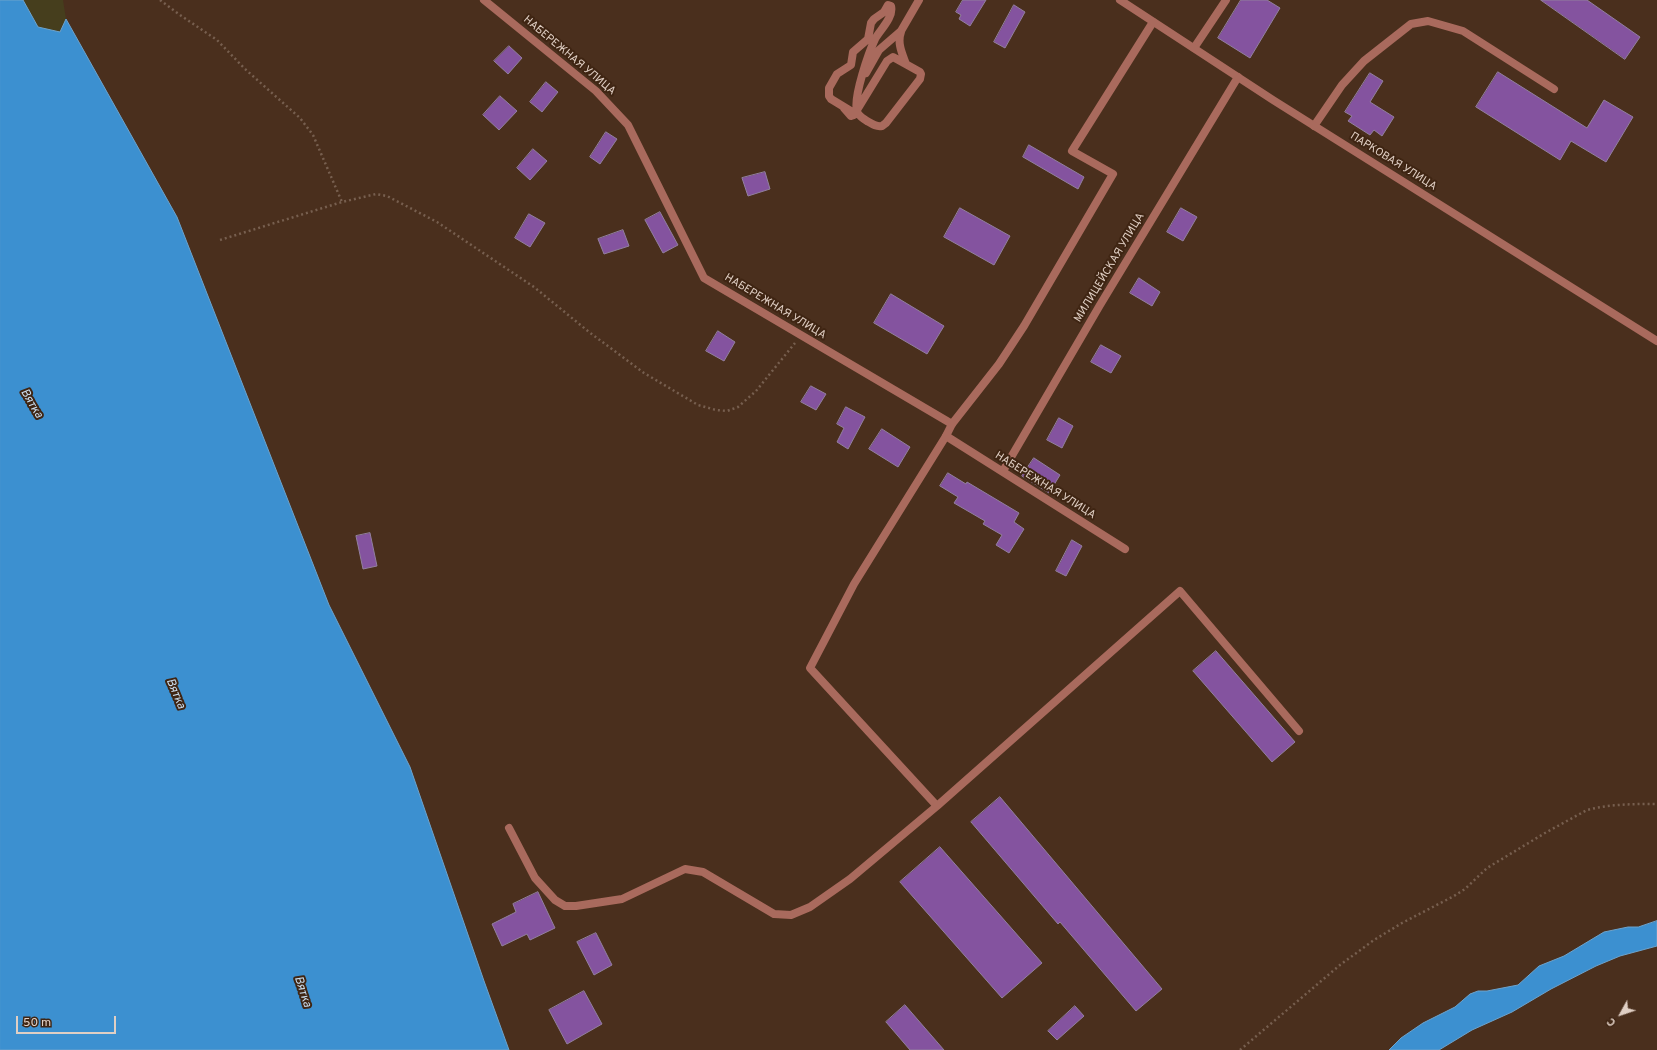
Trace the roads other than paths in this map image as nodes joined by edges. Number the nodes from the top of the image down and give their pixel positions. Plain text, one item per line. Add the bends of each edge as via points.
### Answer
1 (484, 0) edge
2 (919, 0) edge
3 (1120, 0) edge
4 (1226, 0) edge
5 (1153, 22) junction
6 (901, 31) junction
7 (1194, 48) junction
8 (879, 50) junction
9 (893, 57) junction
10 (906, 64) junction
11 (1238, 77) junction
12 (861, 82) junction
13 (1554, 89) dead end
14 (856, 112) junction
15 (1314, 126) junction
16 (1657, 341) edge
17 (952, 424) junction
18 (946, 436) junction
19 (1003, 471) junction
20 (1126, 549) dead end
21 (1299, 731) dead end
22 (937, 806) junction
23 (509, 828) dead end

1 - 17 street, НАБЕРЕЖНАЯ УЛИЦА via 596,91 628,125 704,278
2 - 6 street
3 - 5 street, ПАРКОВАЯ УЛИЦА
4 - 7 street
5 - 7 street, ПАРКОВАЯ УЛИЦА
5 - 17 street via 1072,151 1113,174 1020,332 999,364
6 - 8 street
6 - 10 street via 899,41
7 - 11 street, ПАРКОВАЯ УЛИЦА
8 - 9 street
8 - 12 street
9 - 10 street
9 - 14 street via 887,61
10 - 14 street via 920,72 921,76 886,123 878,127
11 - 15 street, ПАРКОВАЯ УЛИЦА
11 - 19 street, МИЛИЦЕЙСКАЯ УЛИЦА
12 - 14 street via 856,99
12 - 14 street via 870,50 892,12 891,6 888,5 884,12 874,19 868,39 853,52 851,65 837,74 829,88 829,96 834,102 844,108 850,116
13 - 15 street via 1463,31 1428,21 1410,24 1364,61 1342,85
15 - 16 street, ПАРКОВАЯ УЛИЦА
17 - 18 street
18 - 19 street, НАБЕРЕЖНАЯ УЛИЦА
18 - 22 street via 854,584 810,668
19 - 20 street, НАБЕРЕЖНАЯ УЛИЦА
21 - 22 street via 1180,591
22 - 23 street via 850,879 810,907 791,915 774,914 702,872 685,869 622,899 565,906 555,900 535,878

